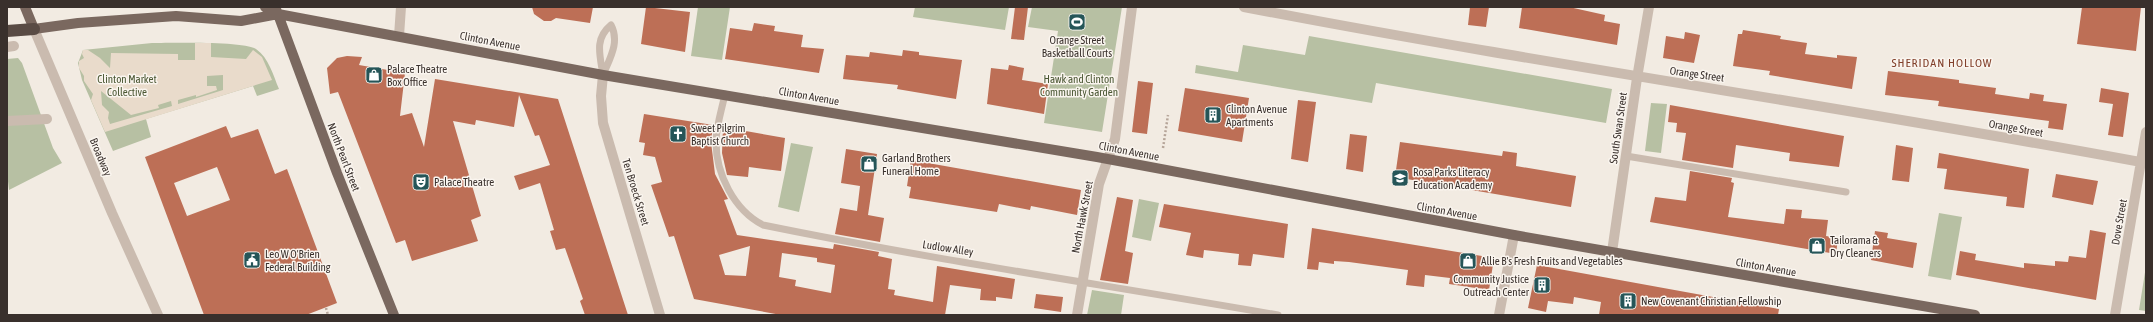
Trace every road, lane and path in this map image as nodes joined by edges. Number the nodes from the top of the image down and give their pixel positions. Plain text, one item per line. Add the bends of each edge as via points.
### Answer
1 (25, 7) edge
2 (265, 7) edge
3 (401, 7) edge
4 (1132, 7) edge
5 (1244, 7) edge
6 (1649, 7) edge
7 (276, 10) edge
8 (34, 29) junction
9 (7, 31) edge
10 (399, 36) junction
11 (603, 75) junction
12 (1637, 78) junction
13 (725, 94) junction
14 (1168, 115) dead end
15 (47, 119) dead end
16 (7, 122) edge
17 (2146, 132) edge
18 (1163, 148) dead end
19 (1626, 156) junction
20 (1108, 159) junction
21 (2144, 163) edge
22 (1846, 192) dead end
23 (1514, 236) junction
24 (1612, 252) junction
25 (1082, 281) junction
26 (326, 308) dead end
27 (158, 315) edge
28 (328, 315) edge
29 (394, 315) edge
30 (660, 315) edge
31 (1077, 315) edge
32 (1278, 315) edge
33 (1499, 315) edge
34 (1975, 315) edge
35 (2115, 315) edge

1 - 8 main road, Broadway
2 - 7 main road, Clinton Avenue
3 - 10 street
4 - 20 street, North Hawk Street via 1115,140
5 - 12 street, Orange Street
6 - 12 street, South Swan Street
7 - 8 main road, Clinton Avenue via 241,21 176,16
7 - 10 main road, Clinton Avenue
7 - 29 main road, North Pearl Street
8 - 9 highway
8 - 27 street, Broadway
10 - 11 main road, Clinton Avenue
11 - 11 lane via 616,34 611,25 603,32 599,44
11 - 13 main road, Clinton Avenue
11 - 30 street, Ten Broeck Street via 603,123
12 - 19 street, South Swan Street
12 - 21 street, Orange Street via 1720,89
13 - 20 main road, Clinton Avenue
13 - 25 lane, Ludlow Alley via 716,140 718,166 730,192 751,219 764,225 865,246
14 - 18 path
15 - 16 street
17 - 21 street, Dove Street
19 - 22 lane
19 - 24 street, South Swan Street
20 - 23 main road, Clinton Avenue
20 - 25 street, North Hawk Street via 1100,184
21 - 35 street, Dove Street
23 - 24 main road, Clinton Avenue
23 - 33 street
24 - 34 main road, Clinton Avenue
25 - 31 street, North Hawk Street
25 - 32 lane, Ludlow Alley
26 - 28 path

